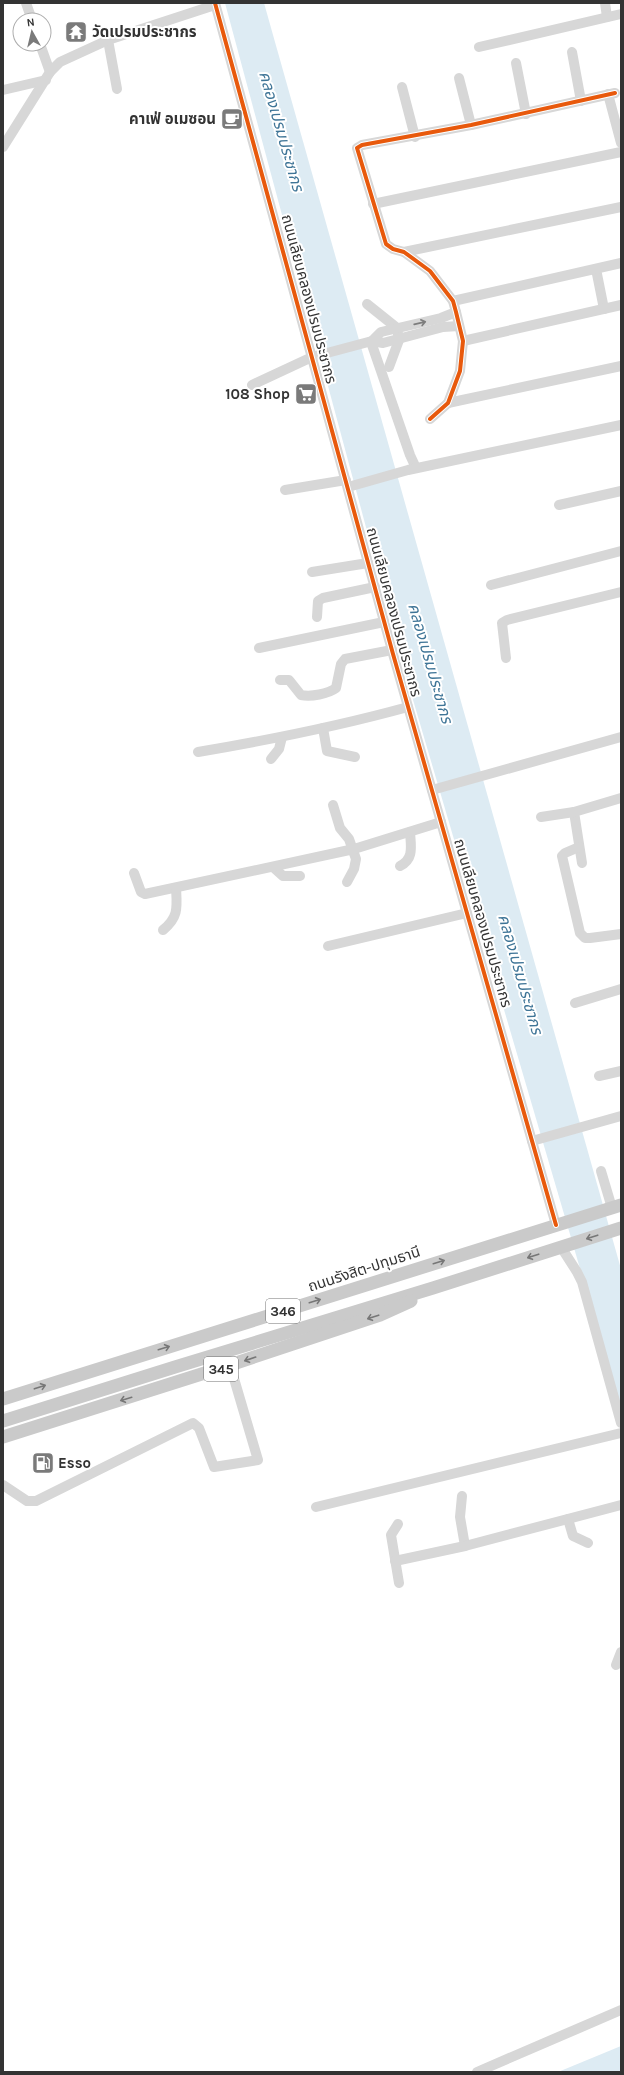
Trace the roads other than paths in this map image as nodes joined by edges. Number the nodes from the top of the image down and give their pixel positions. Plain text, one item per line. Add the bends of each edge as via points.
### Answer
1 (605, 3) edge
2 (215, 4) edge
3 (621, 14) edge
4 (607, 17) junction
5 (108, 40) junction
6 (478, 47) dead end
7 (42, 52) edge
8 (572, 52) dead end
9 (516, 63) dead end
10 (48, 76) junction
11 (459, 78) dead end
12 (402, 87) dead end
13 (117, 89) dead end
14 (3, 90) edge
15 (582, 101) junction
16 (526, 114) junction
17 (472, 125) junction
18 (415, 137) junction
19 (621, 143) edge
20 (3, 146) edge
21 (621, 152) edge
22 (373, 204) junction
23 (621, 206) edge
24 (404, 252) junction
25 (621, 263) edge
26 (596, 268) junction
27 (453, 301) junction
28 (367, 304) dead end
29 (621, 305) edge
30 (604, 309) junction
31 (456, 312) junction
32 (458, 326) junction
33 (397, 328) junction
34 (399, 340) junction
35 (463, 341) junction
36 (370, 342) junction
37 (315, 356) junction
38 (621, 366) edge
39 (390, 367) dead end
40 (252, 385) dead end
41 (448, 403) junction
42 (430, 419) dead end
43 (621, 425) edge
44 (412, 469) junction
45 (349, 484) junction
46 (285, 490) dead end
47 (621, 491) edge
48 (559, 504) dead end
49 (621, 550) edge
50 (368, 563) junction
51 (312, 572) dead end
52 (491, 585) dead end
53 (375, 587) junction
54 (621, 592) edge
55 (317, 617) dead end
56 (384, 622) junction
57 (260, 648) dead end
58 (392, 650) junction
59 (506, 658) dead end
60 (280, 680) dead end
61 (408, 706) junction
62 (323, 728) junction
63 (621, 737) edge
64 (282, 738) junction
65 (198, 752) dead end
66 (355, 757) dead end
67 (271, 759) dead end
68 (434, 789) junction
69 (621, 798) edge
70 (333, 805) dead end
71 (574, 812) junction
72 (541, 817) dead end
73 (441, 822) junction
74 (410, 832) junction
75 (579, 847) junction
76 (354, 849) junction
77 (582, 863) dead end
78 (400, 866) dead end
79 (273, 867) junction
80 (134, 873) dead end
81 (300, 876) dead end
82 (347, 882) dead end
83 (176, 888) junction
84 (467, 913) junction
85 (163, 930) dead end
86 (621, 934) edge
87 (328, 946) dead end
88 (621, 989) edge
89 (575, 1003) dead end
90 (621, 1070) edge
91 (599, 1076) dead end
92 (621, 1116) edge
93 (534, 1141) junction
94 (601, 1171) dead end
95 (614, 1207) edge
96 (560, 1224) junction
97 (618, 1229) edge
98 (565, 1246) junction
99 (433, 1288) junction
100 (230, 1365) junction
101 (3, 1399) edge
102 (3, 1421) edge
103 (621, 1422) edge
104 (621, 1434) edge
105 (3, 1437) edge
106 (3, 1485) edge
107 (462, 1496) dead end
108 (621, 1505) edge
109 (316, 1507) dead end
110 (568, 1519) junction
111 (398, 1524) dead end
112 (588, 1543) dead end
113 (465, 1546) junction
114 (395, 1561) junction
115 (399, 1583) dead end
116 (621, 1652) edge
117 (616, 1665) dead end
118 (621, 2010) edge
119 (477, 2072) edge

1 - 4 street
2 - 5 street
2 - 37 street, ถนนเลียบคลองเปรมประชากร
3 - 4 street
4 - 6 street
5 - 10 street via 60,62
5 - 13 street
7 - 10 street
8 - 15 street
9 - 16 street
10 - 14 street
10 - 20 street
11 - 17 street
12 - 18 street
15 - 16 street
15 - 19 street via 612,94
16 - 17 street
17 - 18 street
18 - 22 street via 362,145 357,148
21 - 22 street
22 - 24 street via 386,244
23 - 24 street
24 - 27 street via 430,271
25 - 26 street
26 - 27 street
26 - 30 street
27 - 31 street
28 - 33 street
29 - 30 street
30 - 35 street
31 - 32 street
33 -> 31 street
32 - 34 street via 443,327
32 - 35 street
33 - 34 street
33 - 36 street via 381,332
34 - 36 street via 383,344
34 - 39 street
35 - 41 street via 460,371
36 - 37 street
36 - 44 street via 410,455
37 - 40 street
37 - 45 street, ถนนเลียบคลองเปรมประชากร
38 - 41 street
41 - 42 street
43 - 44 street
44 - 45 street
45 - 46 street
45 - 50 street, ถนนเลียบคลองเปรมประชากร
47 - 48 street
49 - 52 street
50 - 51 street
50 - 53 street, ถนนเลียบคลองเปรมประชากร
53 - 55 street via 323,598 318,601
53 - 56 street, ถนนเลียบคลองเปรมประชากร
54 - 59 street via 507,620 502,623
56 - 57 street
56 - 58 street, ถนนเลียบคลองเปรมประชากร
58 - 60 street via 345,659 341,664 336,688 332,691 301,695 289,680
58 - 61 street, ถนนเลียบคลองเปรมประชากร
61 - 62 street
61 - 68 street, ถนนเลียบคลองเปรมประชากร
62 - 64 street
62 - 66 street via 327,751
63 - 68 street
64 - 65 street
64 - 67 street via 279,749
68 - 73 street, ถนนเลียบคลองเปรมประชากร
69 - 71 street
70 - 76 street via 340,828
71 - 72 street
71 - 75 street
73 - 74 street
73 - 84 street, ถนนเลียบคลองเปรมประชากร
74 - 76 street
74 - 78 street via 411,856 407,863
75 - 77 street
75 - 86 street via 562,856 580,933 585,938
76 - 79 street
76 - 82 street via 356,865
79 - 81 street via 283,876
79 - 83 street
80 - 83 street via 143,893
83 - 85 street via 175,915 172,922
84 - 87 street
84 - 93 street, ถนนเลียบคลองเปรมประชากร
88 - 89 street
90 - 91 street
92 - 93 street
93 - 96 street, ถนนเลียบคลองเปรมประชากร
94 - 95 street
95 - 96 main road, ถนนรังสิต-ปทุมธานี / 346
101 -> 96 main road, ถนนรังสิต-ปทุมธานี / 346
97 -> 98 main road, 346
98 -> 99 main road, 346
98 - 103 street via 582,1282
99 -> 100 main road, 345 via 391,1311
99 - 102 main road, 346
100 -> 105 main road, 345
100 - 106 street via 258,1460 214,1467 199,1428 193,1423 36,1501 27,1501
104 - 109 street
107 - 113 street via 460,1517
108 - 110 street
110 - 112 street via 573,1536
110 - 113 street
111 - 114 street via 391,1535
113 - 114 street
114 - 115 street
116 - 117 street
118 - 119 street

